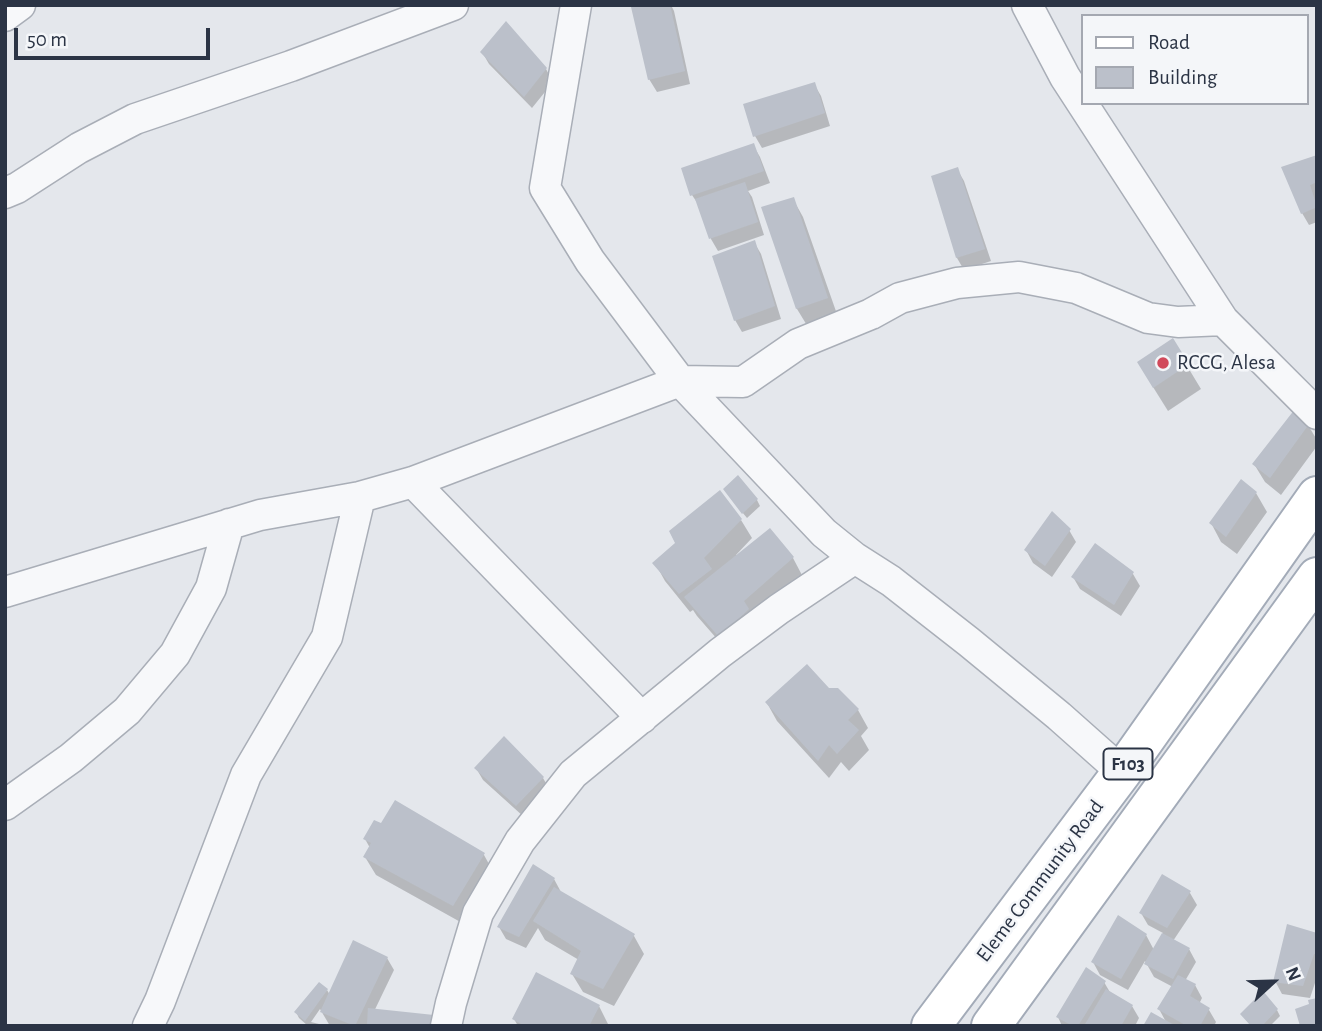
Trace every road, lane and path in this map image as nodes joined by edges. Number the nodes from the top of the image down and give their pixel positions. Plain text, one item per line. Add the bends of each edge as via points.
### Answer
1 (20, 5) edge
2 (453, 5) edge
3 (576, 5) edge
4 (1027, 5) edge
5 (5, 16) edge
6 (1080, 100) edge
7 (1083, 105) edge
8 (5, 193) edge
9 (1223, 320) junction
10 (680, 381) junction
11 (1317, 414) edge
12 (413, 482) junction
13 (360, 496) junction
14 (1317, 496) edge
15 (229, 524) junction
16 (855, 558) junction
17 (1317, 577) edge
18 (5, 592) edge
19 (642, 718) junction
20 (1122, 772) junction
21 (5, 805) edge
22 (148, 1026) edge
23 (446, 1026) edge
24 (931, 1026) edge
25 (991, 1026) edge

1 - 5 street
2 - 8 street via 135,119
3 - 10 street via 545,188 590,261
4 - 6 street
7 - 9 street
9 - 10 street via 1148,318 1076,288 1019,277 957,284 900,298 798,344 743,382
9 - 11 street
10 - 12 street
10 - 16 street via 824,533
12 - 13 street
12 - 19 street
13 - 15 street
13 - 22 street via 327,638 246,775
14 - 20 main road, Eleme Community Road / F103
15 - 18 street
15 - 21 street via 211,588 174,654 128,711
16 - 19 street via 720,653
16 - 20 street via 969,642
17 - 25 main road, Eleme Community Road / F103
19 - 23 street via 573,774 520,841 478,913
20 - 24 main road, Eleme Community Road / F103

